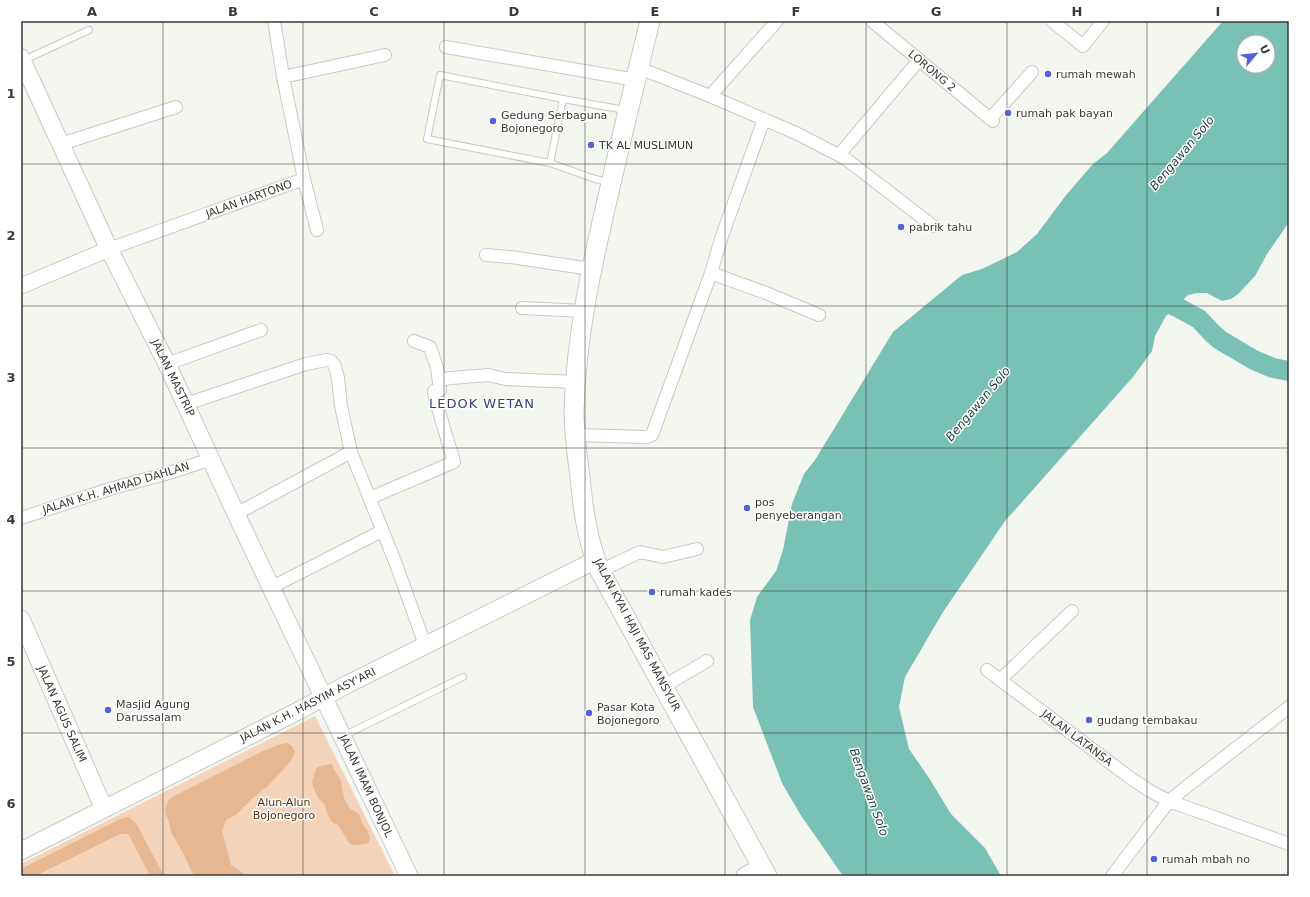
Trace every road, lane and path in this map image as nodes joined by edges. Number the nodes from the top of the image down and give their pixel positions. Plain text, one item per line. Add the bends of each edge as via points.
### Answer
1 (274, 21) edge
2 (650, 21) edge
3 (777, 21) edge
4 (872, 21) edge
5 (1052, 21) edge
6 (1103, 21) edge
7 (89, 30) dead end
8 (446, 47) dead end
9 (386, 55) dead end
10 (918, 60) junction
11 (23, 66) edge
12 (1032, 72) dead end
13 (637, 74) junction
14 (283, 77) junction
15 (710, 96) junction
16 (563, 99) junction
17 (176, 107) dead end
18 (629, 110) junction
19 (764, 119) junction
20 (61, 144) junction
21 (839, 155) junction
22 (550, 163) junction
23 (304, 179) junction
24 (611, 182) junction
25 (933, 226) dead end
26 (317, 230) dead end
27 (109, 249) junction
28 (486, 255) dead end
29 (592, 269) junction
30 (711, 273) junction
31 (21, 286) edge
32 (522, 308) dead end
33 (584, 311) junction
34 (819, 315) dead end
35 (261, 330) dead end
36 (414, 341) dead end
37 (167, 364) junction
38 (439, 380) junction
39 (576, 382) junction
40 (186, 404) junction
41 (575, 435) junction
42 (351, 452) junction
43 (211, 459) junction
44 (370, 498) junction
45 (236, 514) junction
46 (21, 518) edge
47 (382, 531) junction
48 (697, 549) dead end
49 (598, 565) junction
50 (272, 587) junction
51 (1072, 611) dead end
52 (21, 619) edge
53 (425, 645) junction
54 (707, 661) dead end
55 (987, 670) dead end
56 (463, 677) dead end
57 (1000, 680) junction
58 (664, 686) junction
59 (324, 697) junction
60 (1289, 708) edge
61 (343, 736) junction
62 (1169, 801) junction
63 (104, 809) junction
64 (1289, 844) edge
65 (21, 851) edge
66 (764, 872) edge
67 (409, 876) edge
68 (745, 876) edge
69 (1112, 876) edge

1 - 14 street, JALAN HARTONO
2 - 13 main road, JALAN KYAI HAJI MAS MANSYUR
3 - 15 street
4 - 10 street, LORONG 2
5 - 6 street via 1083,46
7 - 11 lane
8 - 13 street
9 - 14 street
10 - 12 street, LORONG 2 via 991,120
10 - 21 street
11 - 20 main road, JALAN MASTRIP
13 - 15 street
13 - 18 main road, JALAN KYAI HAJI MAS MANSYUR
14 - 23 street, JALAN HARTONO
15 - 19 street
16 - 18 lane
16 - 22 lane
16 - 22 lane via 440,75 427,139
17 - 20 street
18 - 24 main road, JALAN KYAI HAJI MAS MANSYUR
19 - 21 street
19 - 30 street
20 - 27 main road, JALAN MASTRIP
21 - 25 street
22 - 24 lane
23 - 26 street
23 - 27 street, JALAN HARTONO
24 - 29 main road, JALAN KYAI HAJI MAS MANSYUR
27 - 31 street
27 - 37 main road, JALAN MASTRIP
28 - 29 street
29 - 33 main road, JALAN KYAI HAJI MAS MANSYUR
30 - 34 street
30 - 41 street via 652,435
32 - 33 street
33 - 39 main road, JALAN KYAI HAJI MAS MANSYUR
35 - 37 street
36 - 38 street via 430,346
37 - 40 main road, JALAN MASTRIP
38 - 39 street via 489,375 505,379
38 - 44 street via 440,390 434,391 435,398 454,462
39 - 41 main road, JALAN KYAI HAJI MAS MANSYUR
40 - 42 street via 306,364 331,361 337,372
40 - 43 main road, JALAN MASTRIP
41 - 49 main road, JALAN KYAI HAJI MAS MANSYUR via 582,501
42 - 44 street
42 - 45 street
43 - 45 main road, JALAN MASTRIP
43 - 46 street, JALAN K.H. AHMAD DAHLAN
44 - 47 street
45 - 50 main road, JALAN MASTRIP
47 - 50 street
47 - 53 street
48 - 49 street via 663,557 640,552
49 - 53 main road, JALAN K.H. HASYIM ASY'ARI
49 - 58 main road, JALAN KYAI HAJI MAS MANSYUR
50 - 59 main road, JALAN MASTRIP
51 - 57 street
52 - 63 main road, JALAN AGUS SALIM
53 - 59 main road, JALAN K.H. HASYIM ASY'ARI
54 - 58 street
55 - 57 street, JALAN LATANSA
56 - 61 lane
57 - 62 street, JALAN LATANSA via 1129,777
58 - 66 main road, JALAN KYAI HAJI MAS MANSYUR
59 - 61 main road, JALAN IMAM BONJOL
59 - 63 main road, JALAN K.H. HASYIM ASY'ARI
60 - 62 street
61 - 67 main road, JALAN IMAM BONJOL
62 - 64 street, JALAN LATANSA
62 - 69 street
63 - 65 main road, JALAN K.H. HASYIM ASY'ARI
66 - 68 main road

